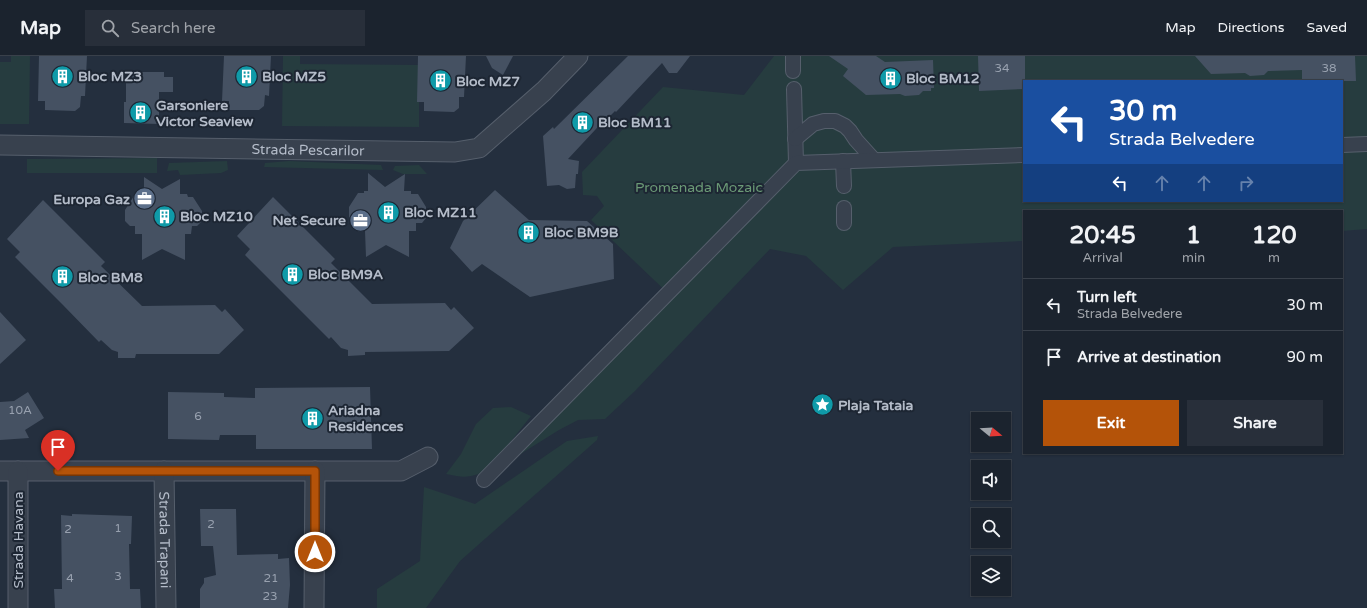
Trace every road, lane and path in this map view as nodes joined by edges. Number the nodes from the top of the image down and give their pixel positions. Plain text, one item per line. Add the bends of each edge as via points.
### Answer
1 (578, 56) edge
2 (793, 56) edge
3 (793, 71) dead end
4 (794, 89) dead end
5 (795, 139) junction
6 (1343, 144) edge
7 (1367, 144) edge
8 (0, 146) edge
9 (1023, 155) edge
10 (874, 160) junction
11 (843, 161) junction
12 (796, 163) junction
13 (844, 186) dead end
14 (844, 208) dead end
15 (844, 223) dead end
16 (428, 457) dead end
17 (9, 471) edge
18 (164, 471) junction
19 (315, 471) junction
20 (484, 480) dead end
21 (18, 608) edge
22 (166, 608) edge
23 (314, 608) edge

1 - 8 street, Strada Pescarilor via 544,91 479,148 455,152
2 - 3 street
4 - 5 street
5 - 10 street via 813,124 835,121 850,131
5 - 12 street
6 - 7 street
9 - 10 street
10 - 11 street
11 - 12 street
11 - 13 street
12 - 20 street
14 - 15 street
16 - 19 street via 401,471
17 - 18 street
17 - 21 street, Strada Havana
18 - 19 street
18 - 22 street, Strada Trapani
19 - 23 street

